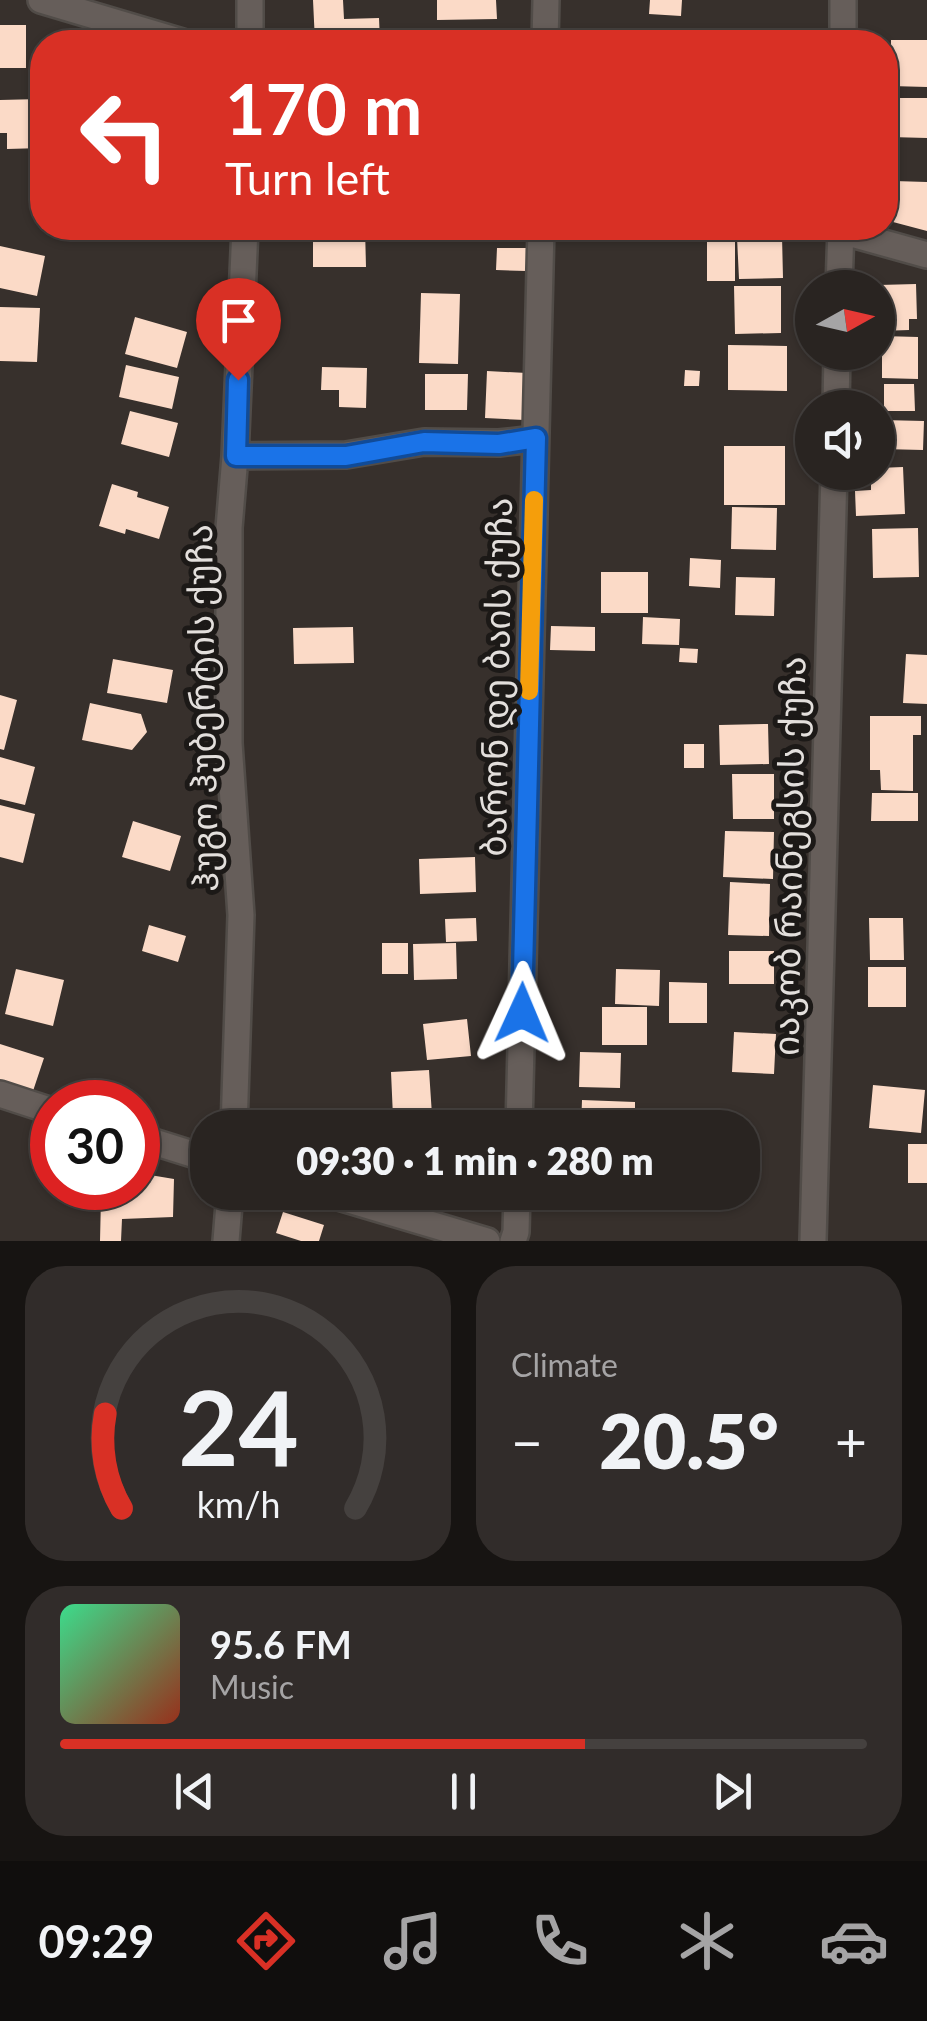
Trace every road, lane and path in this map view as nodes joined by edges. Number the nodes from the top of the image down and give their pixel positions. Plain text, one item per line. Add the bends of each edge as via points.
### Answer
1 (41, 0) edge
2 (250, 0) edge
3 (546, 0) edge
4 (843, 0) edge
5 (142, 30) edge
6 (250, 30) edge
7 (545, 30) edge
8 (842, 30) edge
9 (245, 240) edge
10 (541, 240) edge
11 (837, 240) edge
12 (875, 240) edge
13 (927, 255) edge
14 (838, 270) edge
15 (536, 438) junction
16 (236, 456) junction
17 (834, 490) edge
18 (0, 1094) edge
19 (30, 1103) edge
20 (235, 1110) edge
21 (519, 1110) edge
22 (160, 1144) edge
23 (190, 1153) edge
24 (229, 1210) edge
25 (382, 1210) edge
26 (517, 1210) edge
27 (226, 1241) edge
28 (486, 1241) edge
29 (513, 1241) edge
30 (813, 1241) edge

1 - 5 street
2 - 6 street
3 - 7 street
4 - 8 street
9 - 16 street, ჰუგო ჰუბერტის ქუჩა
10 - 15 street, ბარონ დე ბაის ქუჩა
11 - 14 street
12 - 13 street
15 - 16 street via 424,442 346,456
15 - 21 street, ბარონ დე ბაის ქუჩა
16 - 20 street, ჰუგო ჰუბერტის ქუჩა via 228,528 229,743 241,915
17 - 30 street, იაკობ რაინეგსის ქუჩა
18 - 19 street
22 - 23 street
24 - 27 street
25 - 28 street
26 - 29 street

